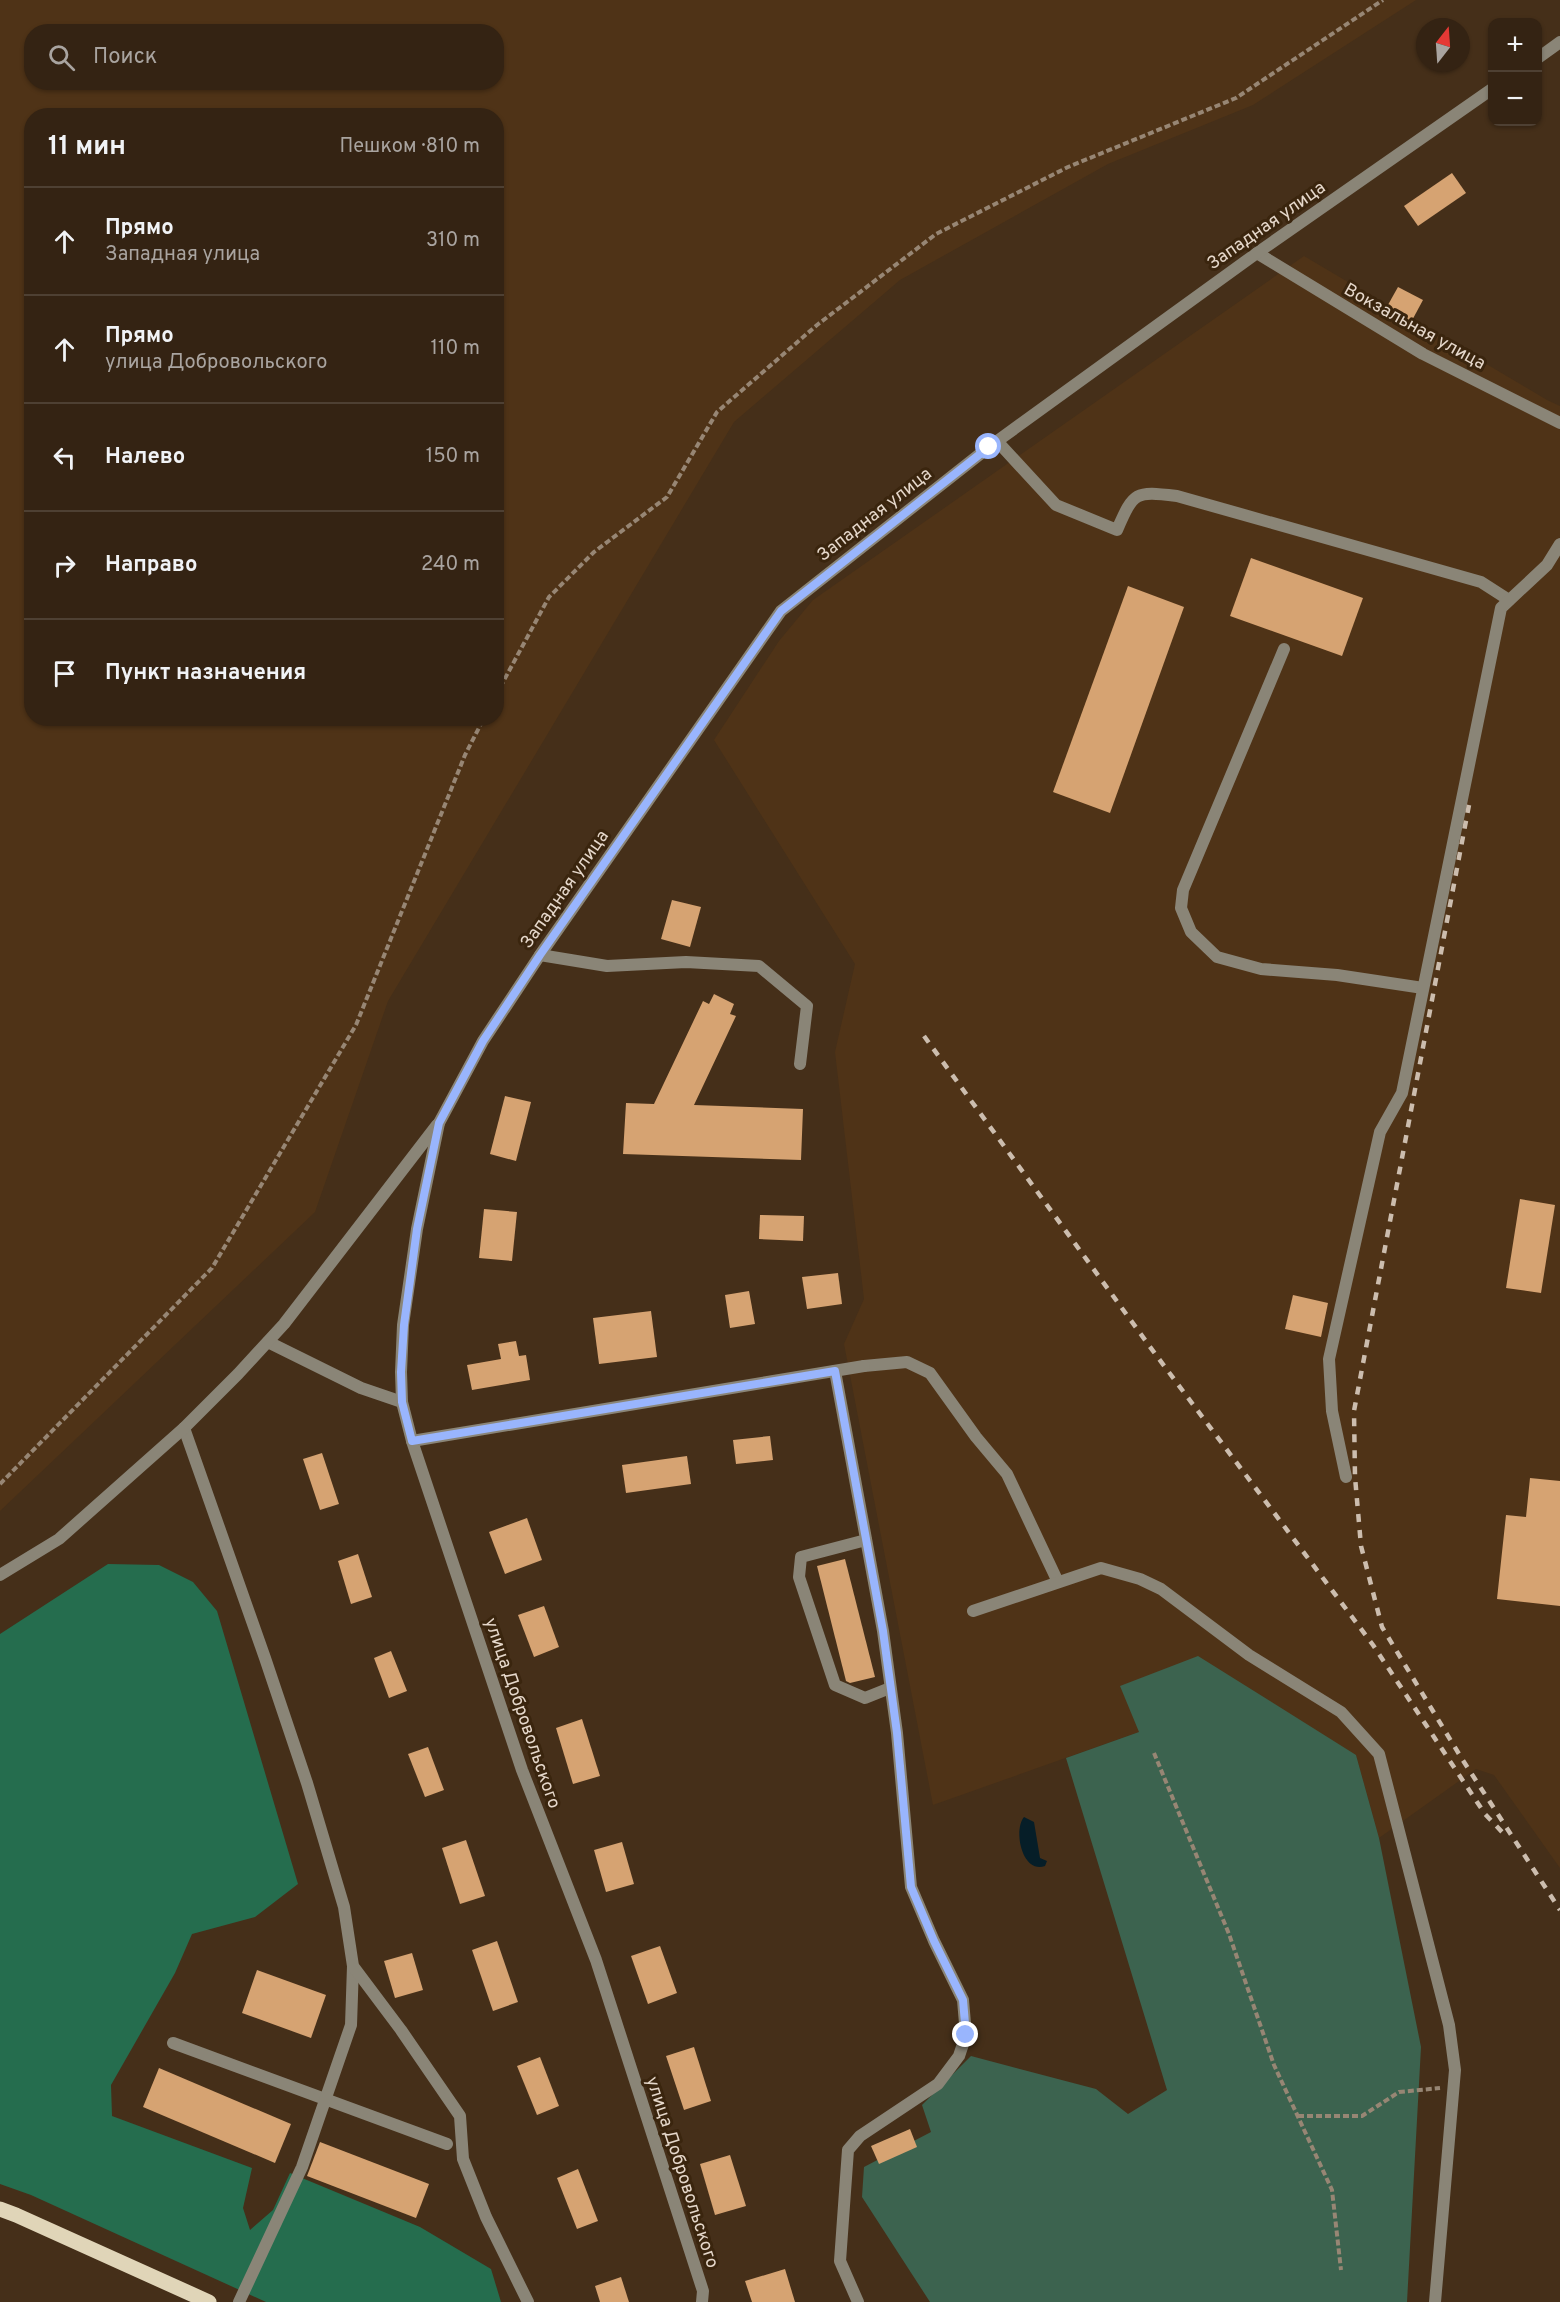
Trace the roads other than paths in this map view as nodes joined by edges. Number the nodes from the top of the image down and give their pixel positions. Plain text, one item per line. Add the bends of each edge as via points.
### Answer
1 (1560, 42) edge
2 (1542, 55) edge
3 (1488, 92) edge
4 (1257, 253) junction
5 (1560, 423) edge
6 (997, 441) junction
7 (1560, 544) edge
8 (1509, 600) junction
9 (1284, 649) dead end
10 (540, 955) junction
11 (1423, 988) junction
12 (800, 1064) dead end
13 (439, 1123) junction
14 (268, 1342) junction
15 (835, 1371) junction
16 (402, 1402) junction
17 (184, 1428) junction
18 (412, 1441) junction
19 (1346, 1477) dead end
20 (866, 1540) junction
21 (0, 1575) edge
22 (1058, 1582) junction
23 (974, 1611) dead end
24 (891, 1688) junction
25 (353, 1966) junction
26 (173, 2043) dead end
27 (326, 2099) junction
28 (447, 2145) dead end
29 (0, 2209) edge
30 (210, 2302) edge
31 (238, 2302) edge
32 (528, 2302) edge
33 (702, 2302) edge
34 (858, 2302) edge
35 (1435, 2302) edge

1 - 2 street
3 - 4 street, Западная улица
4 - 5 street, Вокзальная улица via 1423,354
4 - 6 street, Западная улица
6 - 8 street via 1056,504 1117,530 1129,502 1147,492 1177,496 1481,582
6 - 10 street, Западная улица via 781,611
7 - 8 street via 1547,565
8 - 11 street via 1499,618
9 - 11 street via 1183,890 1180,908 1191,932 1217,957 1261,969
10 - 12 street via 608,966 686,962 759,966 807,1006
10 - 13 street, Западная улица via 483,1041
11 - 19 street via 1402,1093 1380,1132 1329,1359 1332,1411
13 - 14 street
13 - 16 street, улица Добровольского via 417,1229 404,1325
14 - 16 street via 361,1388
14 - 17 street
15 - 18 street
15 - 20 street
15 - 22 street via 907,1362 930,1373 1007,1474
16 - 18 street, улица Добровольского
17 - 21 street via 58,1539
17 - 25 street via 307,1782 344,1907
18 - 33 street, улица Добровольского via 522,1770 596,1960 703,2291
20 - 24 street
20 - 24 street via 801,1557 799,1577 834,1685 865,1698
22 - 23 street
22 - 35 street via 1101,1568 1161,1589 1249,1655 1341,1712 1379,1754 1449,2025 1455,2070
24 - 34 street via 911,1887 963,2000 966,2035 959,2056 938,2084 860,2136 848,2150 840,2261
25 - 27 street via 351,2025
25 - 32 street via 460,2116 463,2159 486,2217
26 - 27 street
27 - 28 street
27 - 31 street via 302,2168
29 - 30 main road

